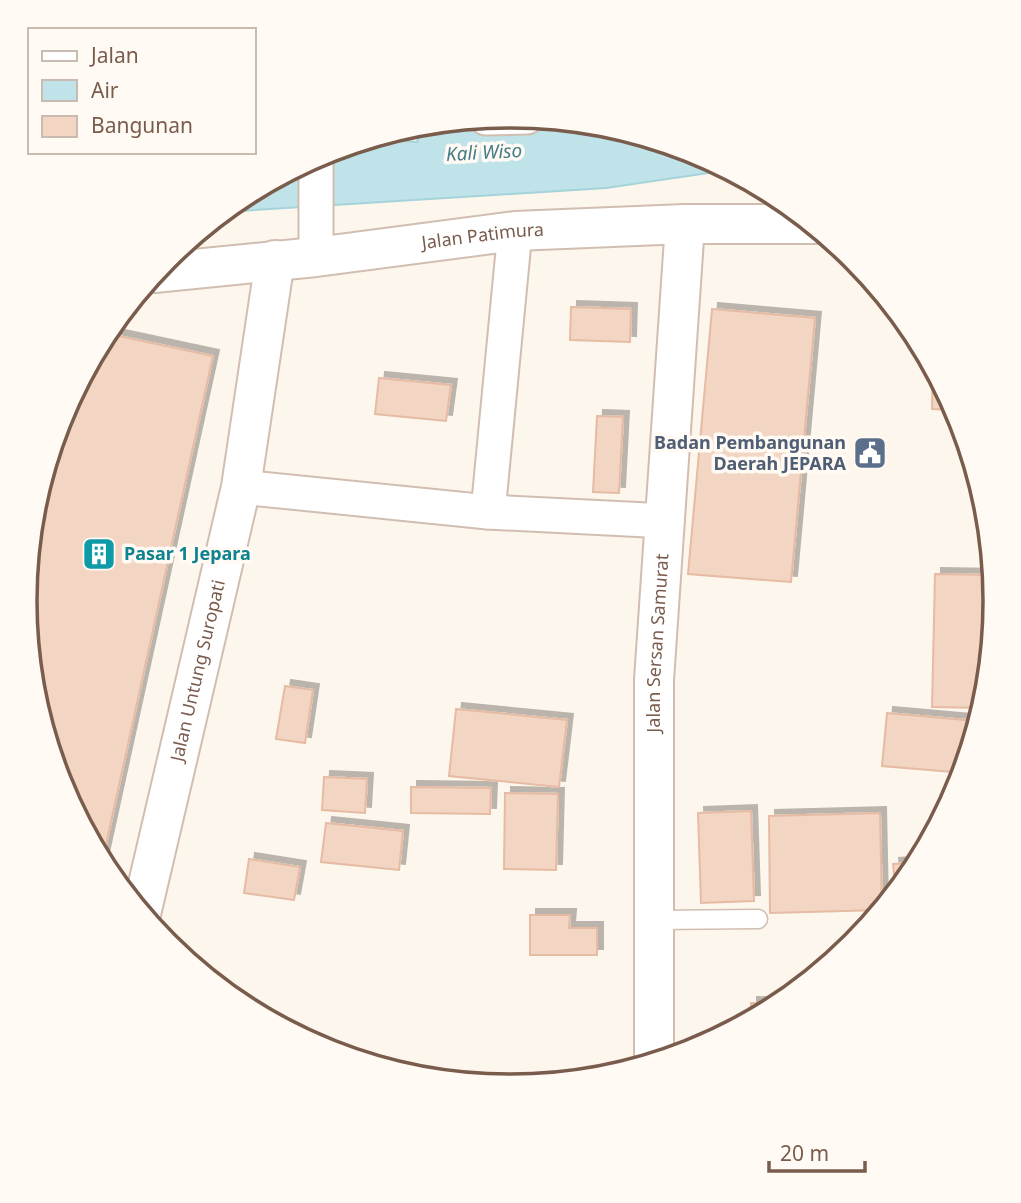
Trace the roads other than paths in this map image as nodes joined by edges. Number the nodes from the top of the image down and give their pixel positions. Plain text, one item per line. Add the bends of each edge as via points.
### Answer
1 (316, 170) edge
2 (685, 224) junction
3 (797, 225) edge
4 (515, 231) junction
5 (316, 257) junction
6 (275, 260) junction
7 (172, 271) edge
8 (241, 487) junction
9 (488, 512) junction
10 (667, 521) junction
11 (144, 901) edge
12 (758, 919) dead end
13 (654, 920) junction
14 (654, 1053) edge

1 - 5 street
2 - 3 street, Jalan Patimura
2 - 4 street, Jalan Patimura
2 - 10 street, Jalan Sersan Samurat
4 - 5 street, Jalan Patimura
4 - 9 street
5 - 6 street, Jalan Patimura
6 - 7 street, Jalan Patimura
6 - 8 street, Jalan Untung Suropati
8 - 9 street
8 - 11 street, Jalan Untung Suropati
9 - 10 street
10 - 13 street, Jalan Sersan Samurat via 654,680
12 - 13 lane
13 - 14 street, Jalan Sersan Samurat

